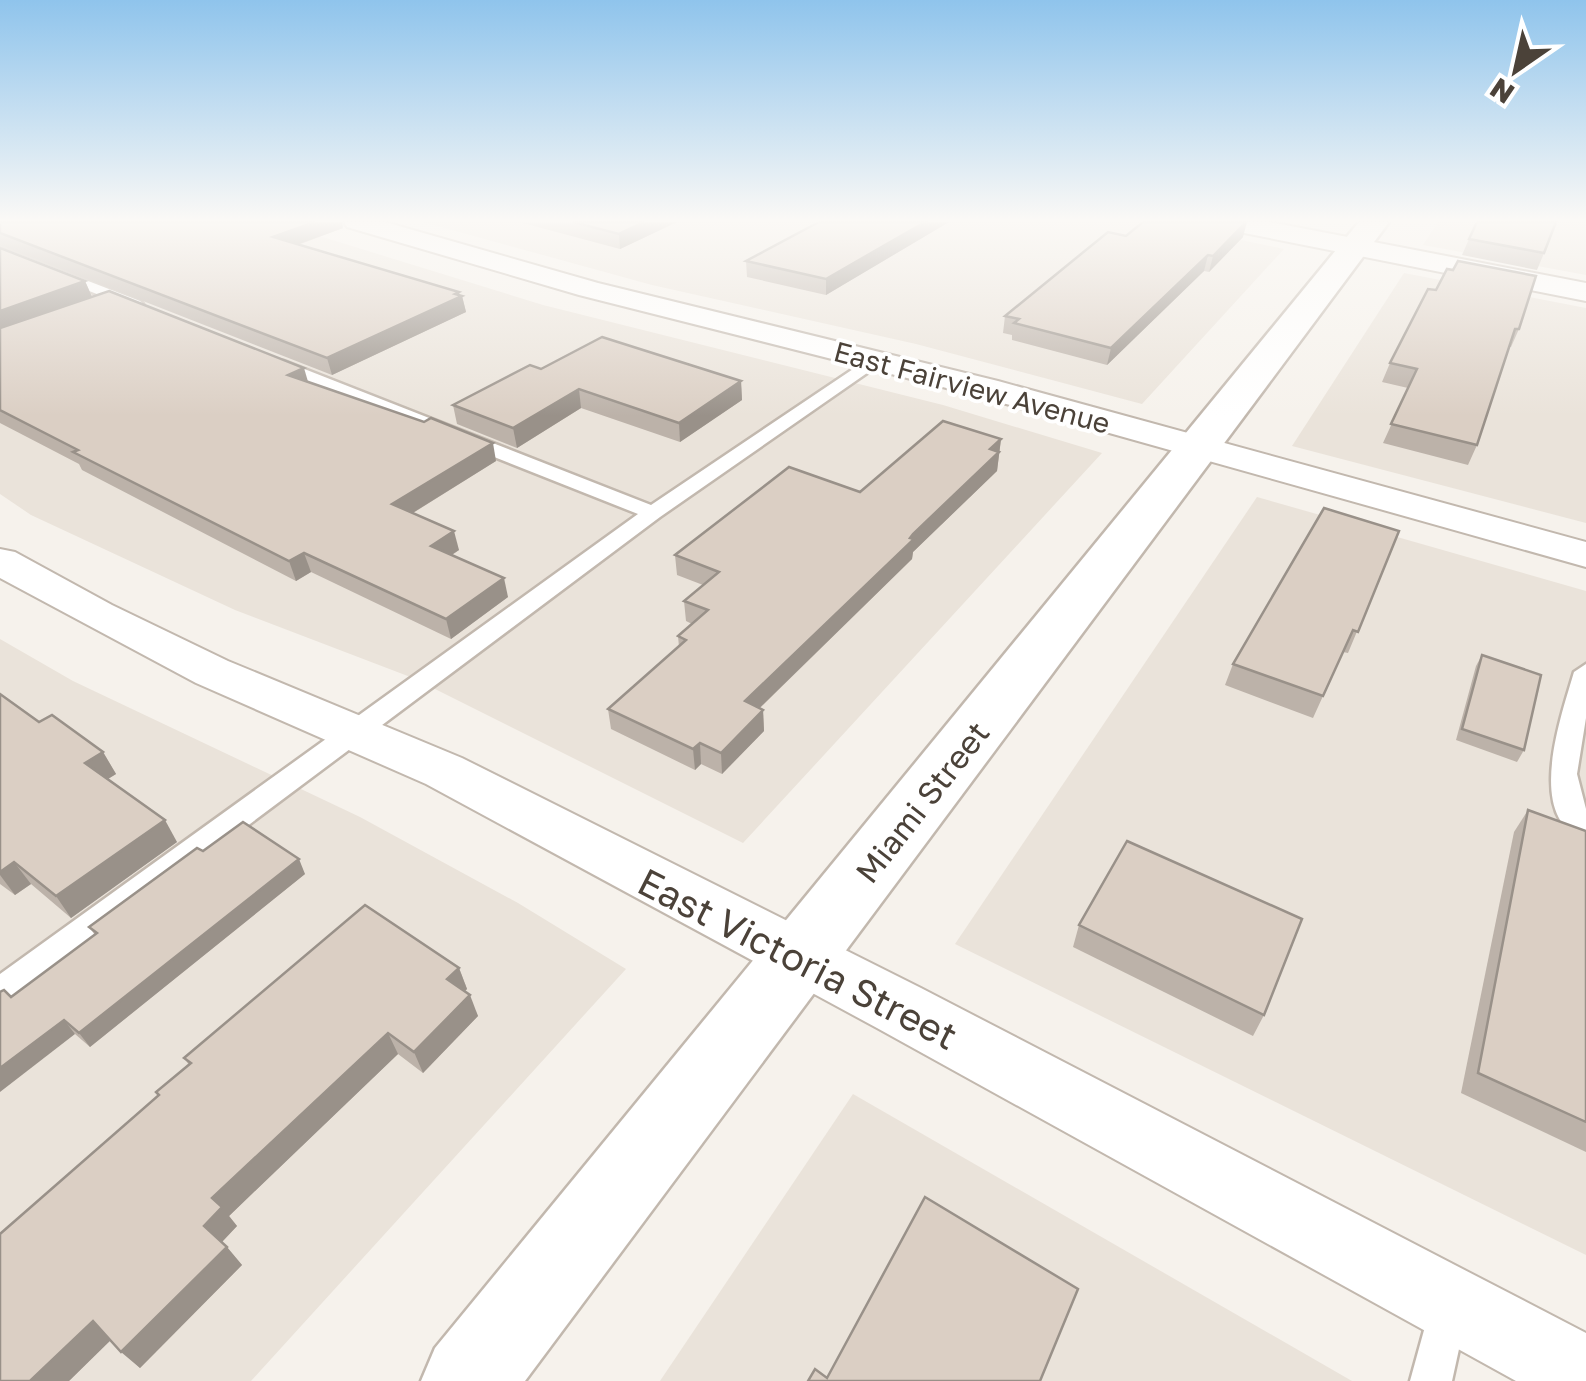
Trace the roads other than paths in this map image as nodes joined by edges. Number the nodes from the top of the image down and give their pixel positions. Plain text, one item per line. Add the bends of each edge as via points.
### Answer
1 (90, 286) edge
2 (580, 286) edge
3 (1324, 286) edge
4 (118, 297) junction
5 (84, 309) edge
6 (152, 312) edge
7 (254, 356) edge
8 (874, 360) junction
9 (1196, 448) junction
10 (653, 513) junction
11 (1586, 554) edge
12 (0, 561) edge
13 (1586, 672) edge
14 (356, 731) junction
15 (1586, 828) edge
16 (801, 958) junction
17 (0, 992) edge
18 (1449, 1304) junction
19 (1586, 1376) edge
20 (468, 1381) edge
21 (1431, 1381) edge

1 - 4 lane
2 - 8 street, East Fairview Avenue
3 - 9 street, Miami Street
4 - 5 lane
4 - 6 lane
7 - 10 lane
8 - 9 street, East Fairview Avenue
8 - 10 lane
9 - 11 street, East Fairview Avenue
9 - 16 street, Miami Street
10 - 14 lane
12 - 14 street, East Victoria Street via 212,672
13 - 15 lane via 1560,778 1569,809
14 - 16 street, East Victoria Street
14 - 17 lane
16 - 18 street, East Victoria Street
16 - 20 street, Miami Street
18 - 19 street, East Victoria Street
18 - 21 lane

